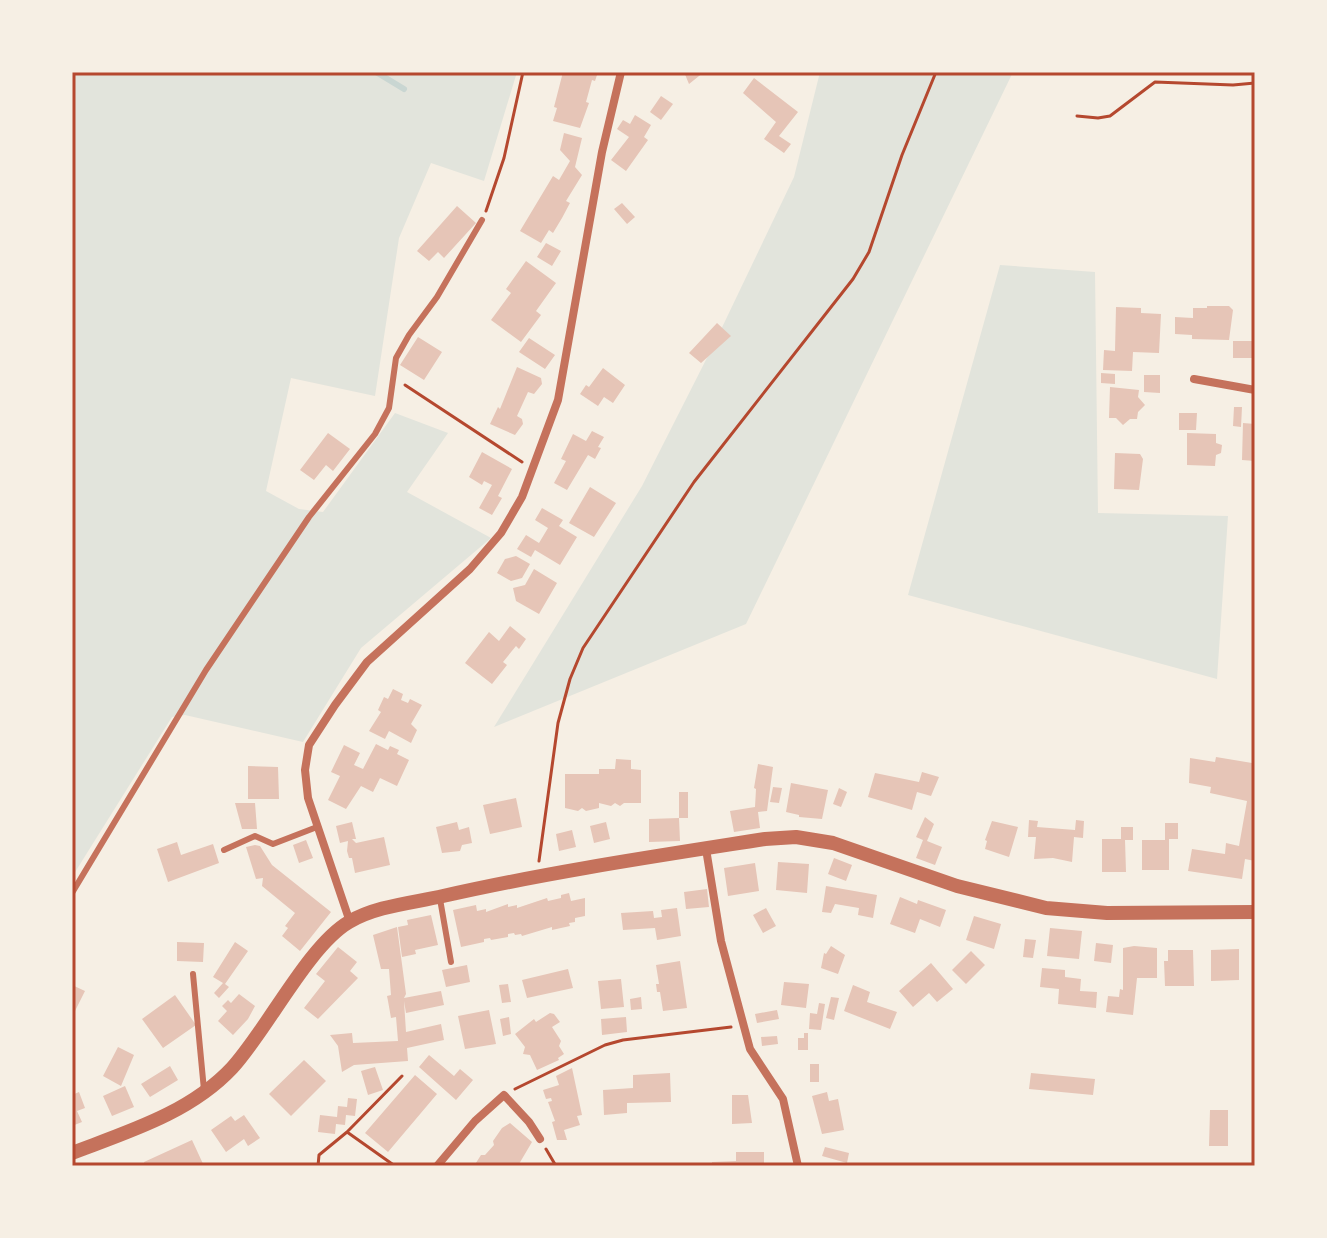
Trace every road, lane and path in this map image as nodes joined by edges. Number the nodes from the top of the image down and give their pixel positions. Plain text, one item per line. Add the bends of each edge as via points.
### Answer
1 (523, 72) edge
2 (621, 72) edge
3 (936, 72) edge
4 (1255, 83) edge
5 (1077, 116) dead end
6 (482, 220) joint
7 (392, 377) junction
8 (1194, 379) dead end
9 (1255, 390) edge
10 (533, 468) junction
11 (317, 827) junction
12 (706, 849) junction
13 (224, 850) dead end
14 (536, 876) junction
15 (72, 893) edge
16 (439, 897) junction
17 (1255, 912) edge
18 (350, 922) junction
19 (451, 962) dead end
20 (193, 974) dead end
21 (743, 1026) junction
22 (402, 1076) dead end
23 (204, 1092) junction
24 (504, 1095) junction
25 (347, 1132) junction
26 (540, 1139) joint
27 (72, 1153) edge
28 (318, 1166) edge
29 (395, 1166) edge
30 (437, 1166) edge
31 (556, 1166) edge
32 (798, 1166) edge

1 - 6 path via 504,158
2 - 10 street via 558,400
3 - 14 path via 869,252 853,279 694,482 583,648 558,723
4 - 5 path via 1155,82 1110,116
6 - 7 lane via 409,335
7 - 10 path
7 - 15 lane via 389,408 375,434 309,517 206,670
8 - 9 street
10 - 11 street via 491,547 375,652 319,728 309,745 305,770
11 - 13 lane via 273,844 255,836
11 - 18 street
12 - 14 street
12 - 17 street via 796,837 833,843 957,886 1046,908
12 - 21 street via 718,928
14 - 16 street
16 - 18 street
16 - 19 lane
18 - 23 street via 319,951 234,1065
20 - 23 lane
21 - 24 path via 623,1040
21 - 32 street via 750,1049 783,1099
22 - 25 path
23 - 27 street via 149,1122
24 - 26 street
24 - 30 street
25 - 28 path via 319,1155
25 - 29 path
26 - 31 path

